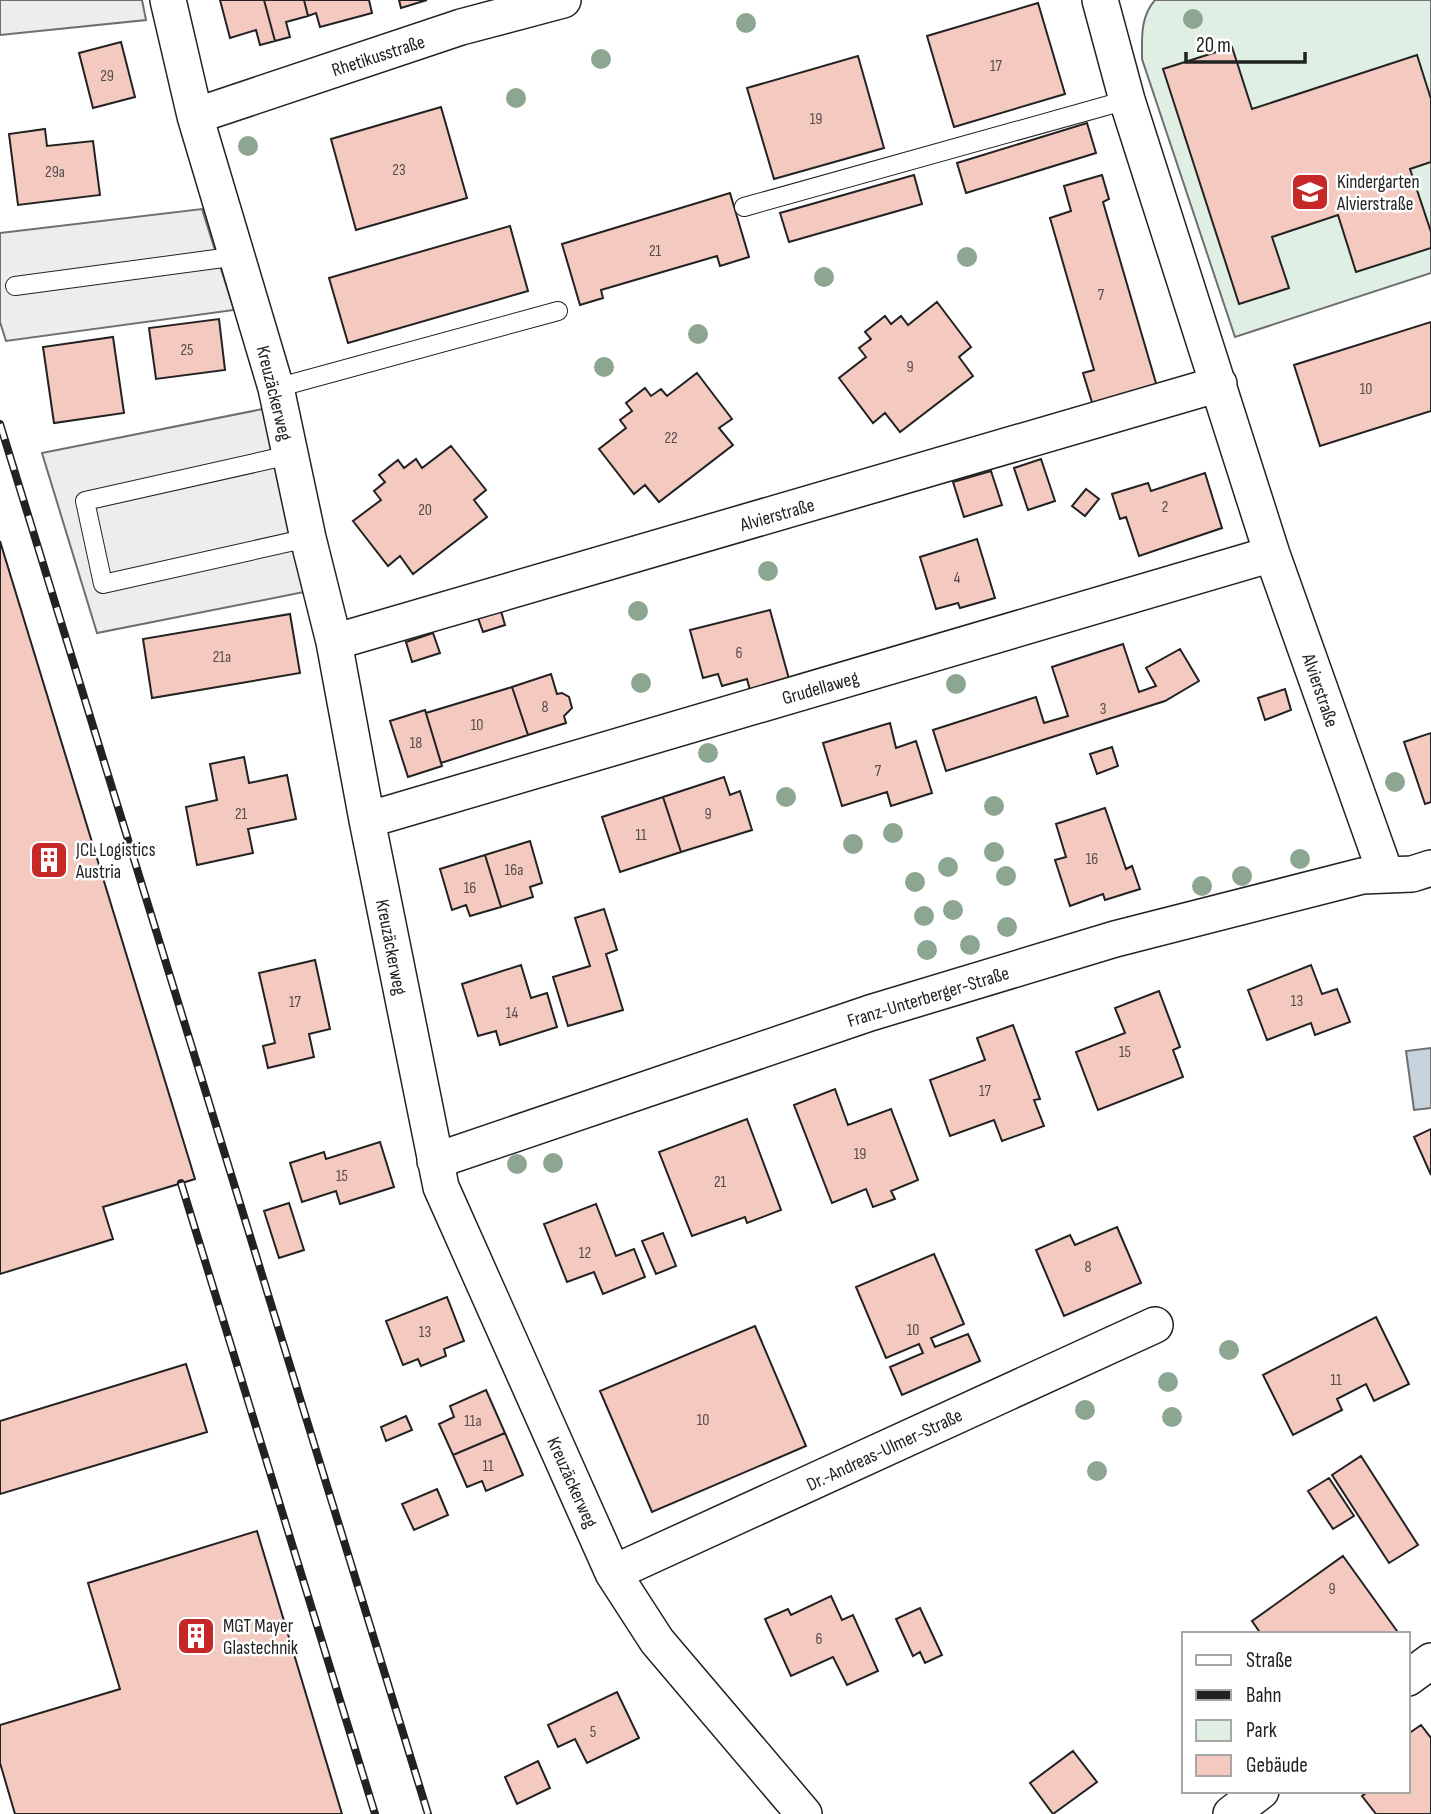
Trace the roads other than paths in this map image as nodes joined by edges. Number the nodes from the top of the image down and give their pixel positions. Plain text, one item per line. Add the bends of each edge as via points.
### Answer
1 (167, 0) edge
2 (563, 0) edge
3 (1100, 0) edge
4 (1128, 100) junction
5 (195, 116) junction
6 (744, 207) dead end
7 (238, 256) junction
8 (15, 286) dead end
9 (558, 311) dead end
10 (1219, 384) junction
11 (276, 388) junction
12 (290, 455) junction
13 (308, 538) junction
14 (1272, 554) junction
15 (334, 642) junction
16 (367, 820) junction
17 (1431, 868) edge
18 (1386, 875) junction
19 (435, 1161) junction
20 (1155, 1325) dead end
21 (613, 1573) junction
22 (1431, 1661) edge
23 (1410, 1677) edge
24 (1258, 1793) edge
25 (804, 1814) edge
26 (1231, 1814) edge

1 - 5 street, Kreuzäckerweg
2 - 5 street, Rhetikusstraße via 461,27
3 - 4 street, Alvierstraße
4 - 6 lane
4 - 10 street, Alvierstraße
5 - 7 street, Kreuzäckerweg
7 - 8 lane
7 - 11 street, Kreuzäckerweg
9 - 11 lane
10 - 14 street, Alvierstraße
10 - 15 street, Alvierstraße
11 - 12 street, Kreuzäckerweg
12 - 13 street, Kreuzäckerweg
12 - 13 lane via 85,500 103,584
13 - 15 street, Kreuzäckerweg
14 - 16 street, Grudellaweg
14 - 18 street, Alvierstraße
15 - 16 street, Kreuzäckerweg
16 - 19 street, Kreuzäckerweg
17 - 18 street, Franz-Unterberger-Straße
18 - 19 street, Franz-Unterberger-Straße via 1362,876 1063,954 870,1013
19 - 21 street, Kreuzäckerweg via 442,1187
20 - 21 street, Dr.-Andreas-Ulmer-Straße
21 - 25 street, Kreuzäckerweg via 657,1641
22 - 23 street
24 - 26 street

